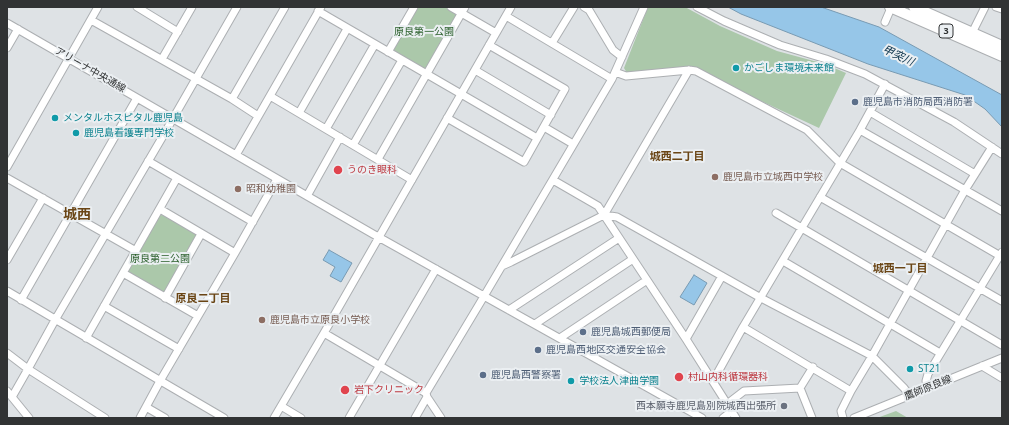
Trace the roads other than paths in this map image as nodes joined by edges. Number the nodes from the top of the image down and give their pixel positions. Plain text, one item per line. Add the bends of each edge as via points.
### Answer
1 (98, 7) edge
2 (137, 7) edge
3 (192, 7) edge
4 (237, 7) edge
5 (285, 7) edge
6 (414, 7) edge
7 (451, 7) edge
8 (511, 7) edge
9 (574, 7) edge
10 (584, 7) edge
11 (644, 7) edge
12 (698, 7) edge
13 (891, 7) edge
14 (914, 7) edge
15 (984, 7) edge
16 (996, 7) edge
17 (319, 9) edge
18 (1002, 9) edge
19 (464, 10) edge
20 (932, 11) edge
21 (506, 16) junction
22 (91, 20) junction
23 (885, 22) dead end
24 (7, 23) edge
25 (18, 29) junction
26 (347, 29) junction
27 (178, 32) junction
28 (972, 32) junction
29 (496, 33) junction
30 (552, 43) junction
31 (375, 44) junction
32 (489, 45) junction
33 (1002, 46) edge
34 (7, 48) edge
35 (388, 52) junction
36 (1002, 56) edge
37 (622, 57) junction
38 (69, 58) junction
39 (162, 60) junction
40 (402, 60) junction
41 (475, 70) junction
42 (689, 70) junction
43 (615, 72) junction
44 (427, 74) junction
45 (196, 79) junction
46 (612, 79) junction
47 (885, 84) junction
48 (461, 94) junction
49 (270, 96) junction
50 (137, 98) junction
51 (232, 99) junction
52 (870, 112) junction
53 (299, 113) junction
54 (551, 115) junction
55 (258, 116) junction
56 (447, 118) junction
57 (173, 119) junction
58 (544, 127) junction
59 (326, 129) junction
60 (860, 130) junction
61 (340, 137) junction
62 (538, 138) junction
63 (573, 144) junction
64 (353, 145) junction
65 (992, 147) junction
66 (1002, 154) edge
67 (236, 155) junction
68 (378, 159) junction
69 (148, 161) junction
70 (840, 163) junction
71 (7, 167) edge
72 (975, 174) junction
73 (7, 178) edge
74 (178, 178) junction
75 (277, 179) junction
76 (412, 180) junction
77 (553, 180) junction
78 (966, 190) junction
79 (307, 196) junction
80 (820, 197) junction
81 (43, 198) junction
82 (160, 209) junction
83 (1002, 211) edge
84 (70, 213) junction
85 (776, 213) dead end
86 (604, 215) junction
87 (253, 222) junction
88 (946, 224) junction
89 (801, 228) junction
90 (106, 234) junction
91 (202, 234) junction
92 (379, 238) junction
93 (619, 238) junction
94 (136, 251) junction
95 (235, 254) junction
96 (1001, 255) edge
97 (927, 258) junction
98 (7, 260) edge
99 (633, 260) junction
100 (783, 261) junction
101 (502, 266) junction
102 (436, 269) junction
103 (123, 273) junction
104 (722, 276) junction
105 (647, 280) junction
106 (980, 288) junction
107 (908, 290) junction
108 (7, 291) edge
109 (484, 296) junction
110 (165, 298) junction
111 (761, 298) junction
112 (21, 300) junction
113 (1002, 301) edge
114 (104, 306) junction
115 (509, 310) junction
116 (198, 316) junction
117 (55, 320) junction
118 (961, 321) junction
119 (535, 324) junction
120 (891, 324) junction
121 (743, 327) junction
122 (324, 333) junction
123 (86, 338) junction
124 (560, 338) junction
125 (686, 339) junction
126 (1002, 345) edge
127 (178, 349) junction
128 (7, 353) edge
129 (940, 353) junction
130 (872, 356) junction
131 (1002, 358) edge
132 (379, 366) junction
133 (982, 366) junction
134 (813, 367) junction
135 (28, 369) junction
136 (1002, 378) edge
137 (160, 381) junction
138 (713, 381) junction
139 (800, 388) junction
140 (929, 388) junction
141 (851, 390) junction
142 (9, 394) edge
143 (426, 395) junction
144 (910, 396) junction
145 (727, 404) junction
146 (281, 406) junction
147 (146, 407) junction
148 (732, 411) junction
149 (28, 418) edge
150 (106, 418) edge
151 (140, 418) edge
152 (165, 418) edge
153 (224, 418) edge
154 (274, 418) edge
155 (301, 418) edge
156 (349, 418) edge
157 (415, 418) edge
158 (441, 418) edge
159 (702, 418) edge
160 (723, 418) edge
161 (736, 418) edge
162 (812, 418) edge
163 (843, 418) edge
164 (854, 418) edge

1 - 22 street
2 - 27 street
3 - 27 street
4 - 45 street
5 - 51 street
6 - 35 street
7 - 19 street
8 - 21 street
9 - 30 street
10 - 37 street via 589,10 613,50
11 - 37 street
12 - 47 street via 780,45 832,61
13 - 23 street
13 - 36 highway, 3
14 - 20 highway, 3
15 - 28 street
16 - 18 street
17 - 26 street
17 - 49 street
19 - 29 street
19 - 44 street
20 - 28 highway, 3
21 - 29 street
21 - 30 street
22 - 38 street
22 - 39 street
24 - 25 street, アリーナ中央通線
25 - 34 street
25 - 38 street, アリーナ中央通線
26 - 31 street
26 - 53 street
27 - 39 street
28 - 33 highway, 3
29 - 32 street
30 - 46 street
31 - 35 street
31 - 59 street
32 - 41 street
32 - 54 street via 565,89
35 - 40 street
37 - 43 street
38 - 50 street, アリーナ中央通線
38 - 71 street
39 - 45 street
40 - 44 street
40 - 64 street
41 - 48 street
41 - 54 street
42 - 43 street via 626,76
42 - 70 street via 696,71 807,130
42 - 86 street
43 - 46 street
44 - 48 street
44 - 68 street
45 - 51 street
45 - 57 street
46 - 63 street
47 - 52 street
47 - 65 street via 954,122
48 - 56 street
48 - 62 street
49 - 53 street
49 - 55 street
50 - 57 street, アリーナ中央通線
50 - 84 street
51 - 55 street
52 - 60 street
52 - 72 street
53 - 59 street
54 - 58 street
55 - 67 street
56 - 62 street via 524,162
56 - 76 street
57 - 67 street, アリーナ中央通線
57 - 69 street
58 - 62 street
58 - 63 street
59 - 61 street
60 - 70 street
60 - 78 street
61 - 64 street
61 - 79 street
63 - 77 street
64 - 68 street
65 - 66 street
65 - 72 street
67 - 75 street, アリーナ中央通線
68 - 76 street
69 - 74 street
69 - 90 street
70 - 80 street
70 - 88 street
72 - 78 street
73 - 81 street
74 - 82 street
74 - 87 street
75 - 79 street, アリーナ中央通線
75 - 87 street
76 - 92 street
77 - 86 street via 598,206
77 - 101 street
78 - 83 street
78 - 88 street
79 - 92 street, アリーナ中央通線
80 - 89 street
80 - 97 street
81 - 84 street
81 - 98 street
82 - 91 street
82 - 94 street
84 - 90 street
84 - 112 street
85 - 89 street
86 - 93 street
86 - 101 street
86 - 104 street via 617,217
87 - 95 street
88 - 96 street
88 - 97 street
89 - 100 street
89 - 107 street
90 - 94 street
90 - 117 street
91 - 95 street
91 - 110 street
92 - 102 street, アリーナ中央通線
92 - 122 street
93 - 99 street
93 - 115 street
94 - 103 street
95 - 116 street
96 - 106 street
97 - 106 street
97 - 107 street
99 - 105 street
99 - 119 street
100 - 111 street
100 - 120 street
101 - 109 street
102 - 109 street, アリーナ中央通線
102 - 132 street
103 - 110 street
103 - 114 street
104 - 111 street
104 - 125 street
105 - 124 street
105 - 125 street
106 - 113 street
106 - 118 street
107 - 118 street
107 - 120 street
108 - 112 street
109 - 115 street, アリーナ中央通線
109 - 143 street
110 - 116 street
111 - 121 street
111 - 130 street
112 - 117 street
114 - 123 street
114 - 127 street
115 - 119 street, アリーナ中央通線
116 - 127 street
117 - 123 street
117 - 135 street
118 - 126 street
118 - 129 street
119 - 124 street, アリーナ中央通線
120 - 129 street
120 - 130 street
121 - 134 street
121 - 138 street
122 - 132 street
122 - 146 street
123 - 137 street
124 - 159 street, アリーナ中央通線
125 - 138 street
127 - 137 street
128 - 135 street
129 - 140 street via 928,374 926,381
130 - 141 street
130 - 144 street
131 - 133 street, 鷹師原良線
132 - 143 street
132 - 156 street
133 - 136 street
133 - 140 street, 鷹師原良線
134 - 139 street
134 - 141 street
135 - 142 street
135 - 150 street
137 - 147 street
137 - 153 street
138 - 145 street
139 - 145 street via 744,391
139 - 162 street
140 - 144 street, 鷹師原良線
141 - 163 street via 841,411
142 - 149 street
143 - 157 street
143 - 158 street
144 - 164 street, 鷹師原良線
145 - 148 street
146 - 154 street
146 - 155 street
147 - 151 street
147 - 152 street
148 - 160 street
148 - 161 street

